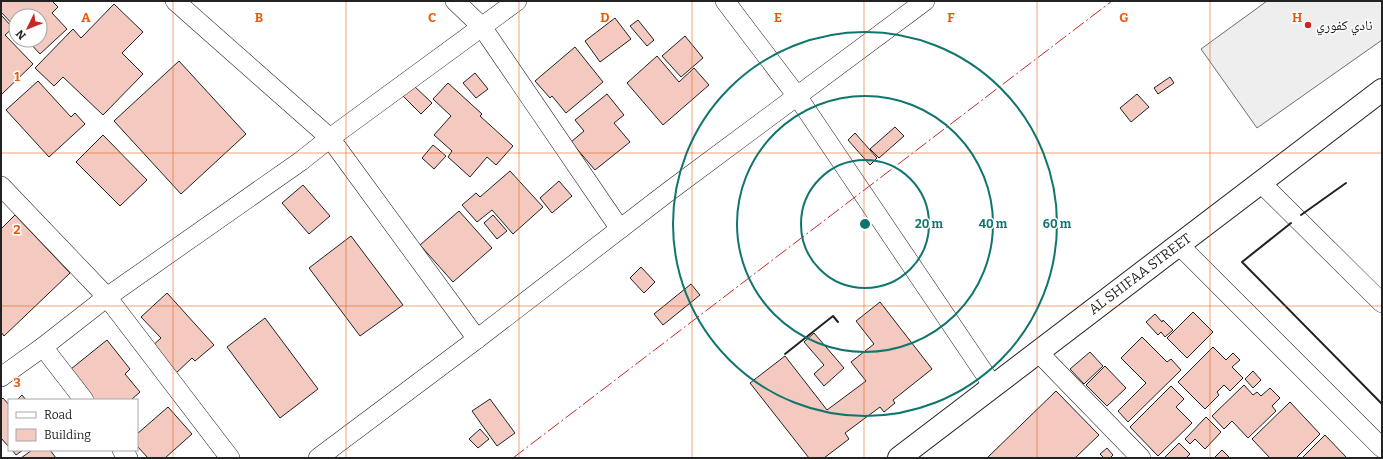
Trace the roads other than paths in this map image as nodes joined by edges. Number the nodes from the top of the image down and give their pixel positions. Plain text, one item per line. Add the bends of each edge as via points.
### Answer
1 (175, 1) edge
2 (455, 1) edge
3 (517, 1) edge
4 (725, 1) edge
5 (925, 1) edge
6 (482, 27) junction
7 (1382, 90) edge
8 (797, 96) junction
9 (330, 138) junction
10 (1261, 183) junction
11 (1, 186) edge
12 (620, 229) junction
13 (1179, 245) junction
14 (107, 297) junction
15 (1382, 303) edge
16 (477, 339) junction
17 (43, 347) junction
18 (1038, 352) junction
19 (1, 377) edge
20 (993, 386) junction
21 (83, 399) edge
22 (1382, 448) edge
23 (907, 456) edge
24 (230, 458) edge
25 (318, 458) edge
26 (1141, 458) edge

1 - 9 street
2 - 6 street
3 - 6 street
4 - 8 street
5 - 8 street
6 - 9 street
6 - 12 street
7 - 10 street, AL SHIFAA STREET
8 - 12 street
8 - 20 street
9 - 14 street
9 - 16 street
10 - 13 street, AL SHIFAA STREET
10 - 15 street
11 - 14 street
12 - 16 street
13 - 18 street, AL SHIFAA STREET
13 - 22 street
14 - 17 street
14 - 24 street
16 - 25 street
17 - 19 street
17 - 21 street
18 - 20 street, AL SHIFAA STREET
18 - 26 street
20 - 23 street, AL SHIFAA STREET

